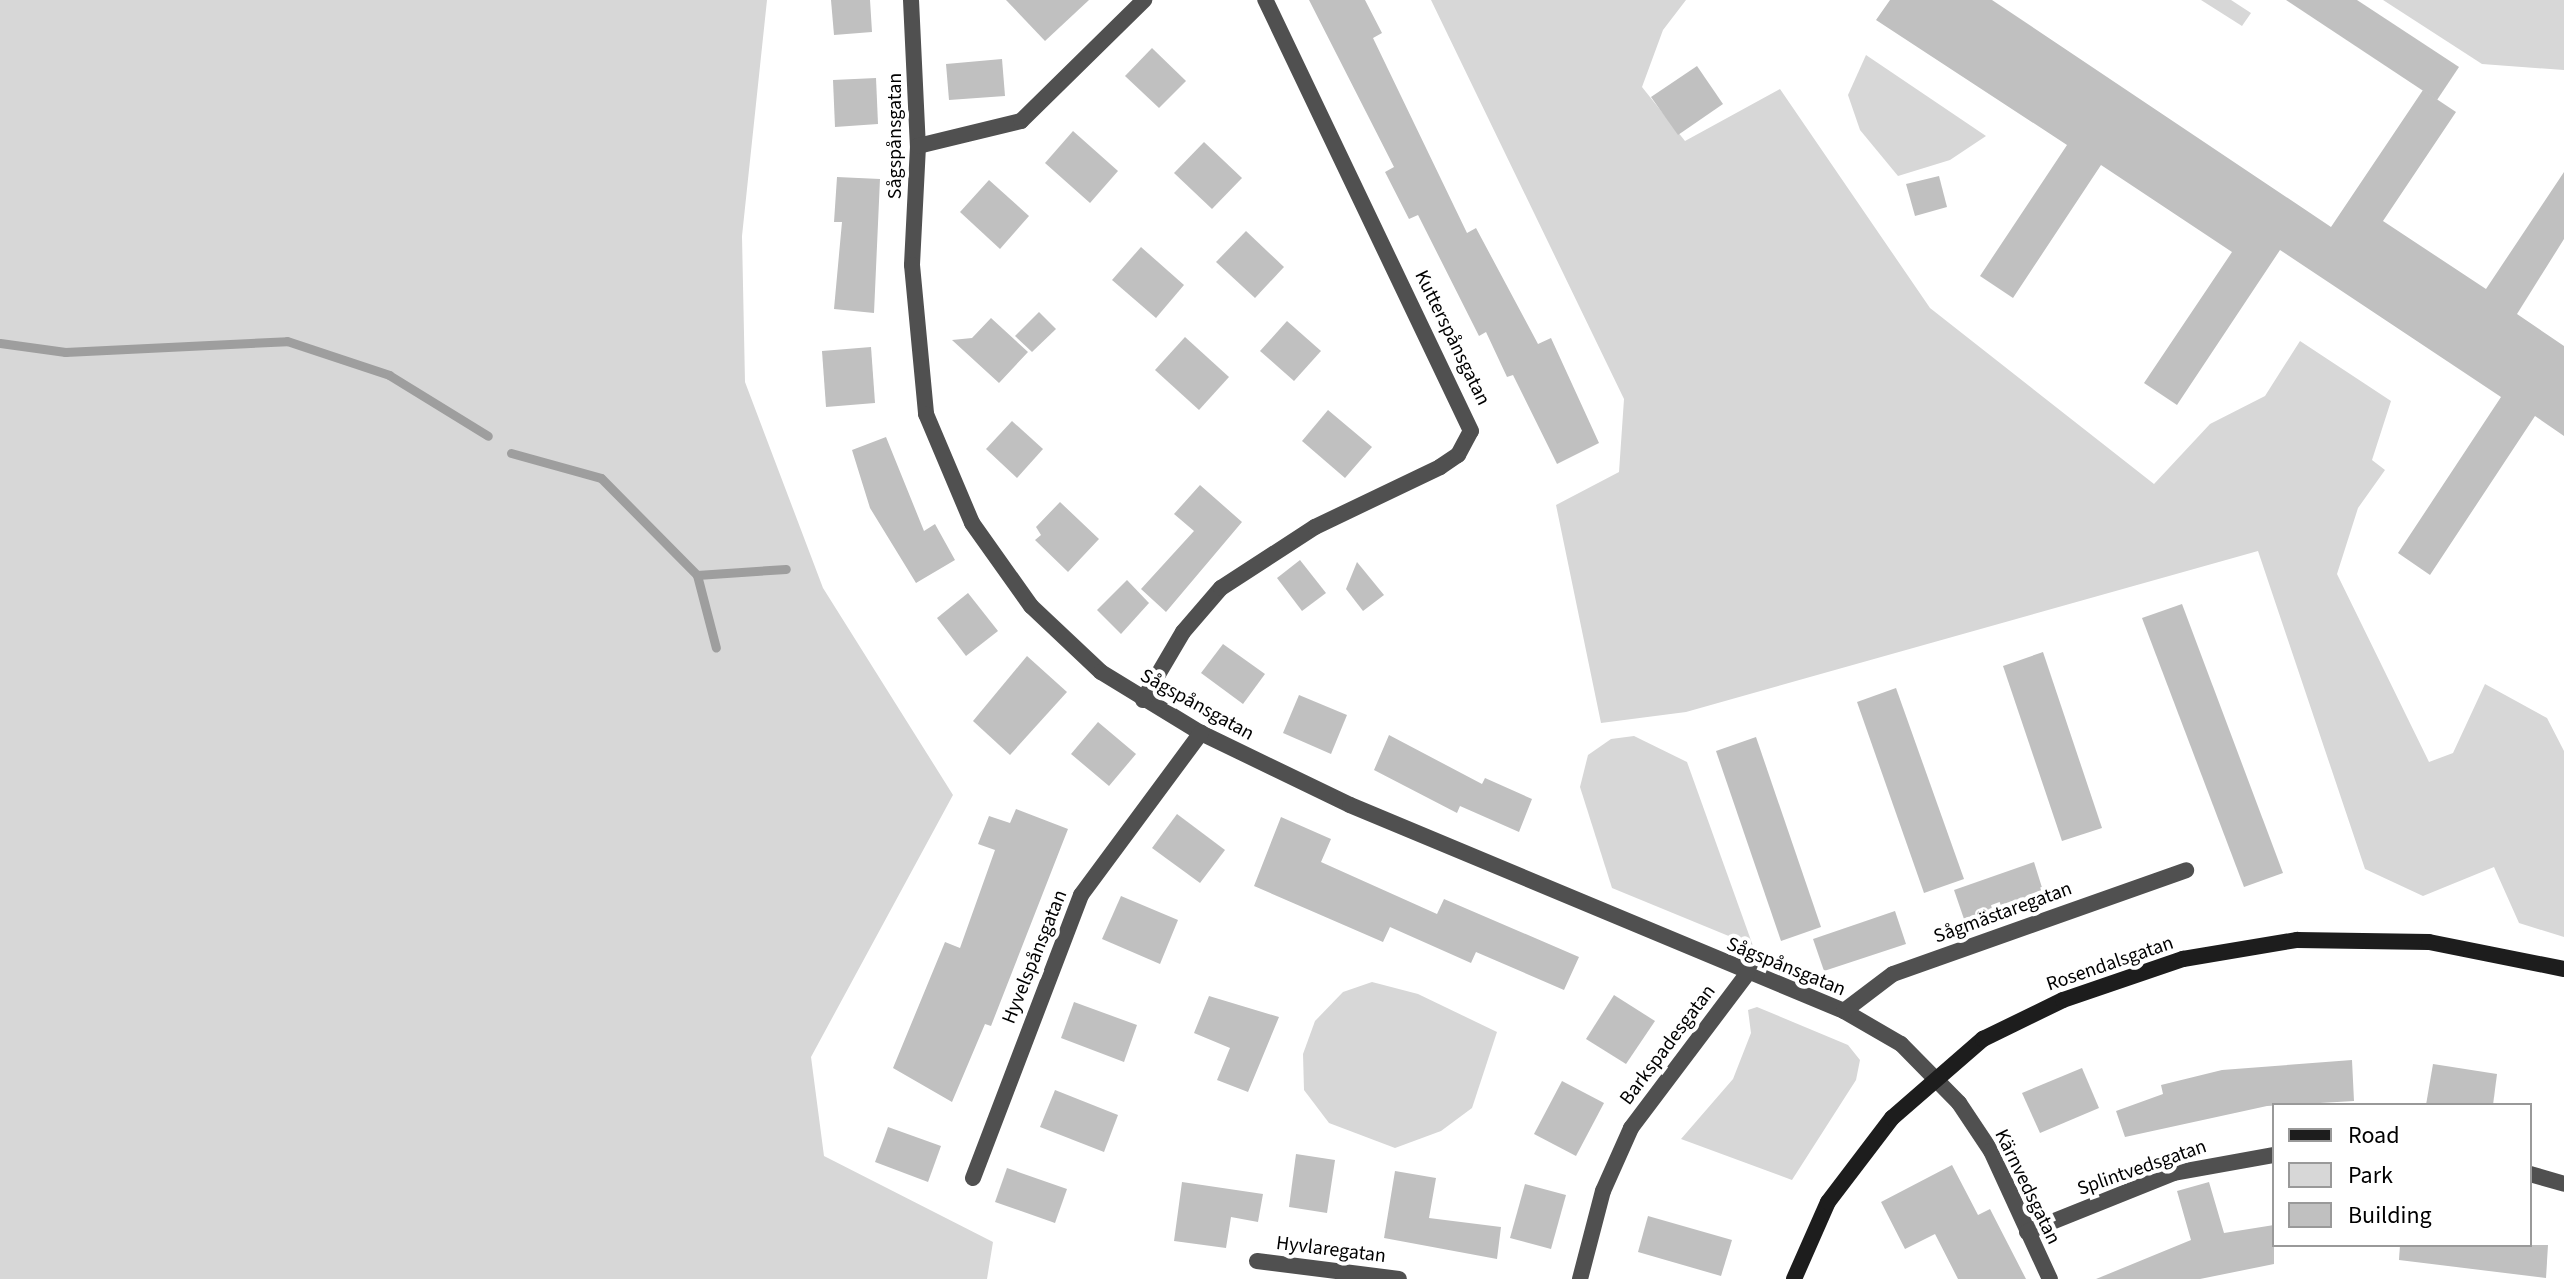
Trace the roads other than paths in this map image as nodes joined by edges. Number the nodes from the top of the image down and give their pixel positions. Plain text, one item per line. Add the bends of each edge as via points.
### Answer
1 (911, 0) edge
2 (1144, 0) edge
3 (1265, 0) edge
4 (918, 146) junction
5 (1143, 700) junction
6 (1201, 733) junction
7 (2186, 870) dead end
8 (2564, 969) edge
9 (1747, 974) junction
10 (1844, 1011) junction
11 (1936, 1077) junction
12 (2272, 1155) edge
13 (2532, 1175) edge
14 (973, 1178) dead end
15 (2564, 1184) edge
16 (2027, 1232) junction
17 (1257, 1261) dead end
18 (1399, 1279) edge
19 (1580, 1279) edge
20 (1794, 1279) edge
21 (2050, 1279) edge

1 - 4 street, Sågspånsgatan
2 - 4 street via 1019,122
3 - 5 street, Kutterspånsgatan via 1471,431 1449,461 1315,527 1221,588 1183,632
4 - 5 street, Sågspånsgatan via 916,361 948,477 1031,606 1062,640
5 - 6 street, Sågspånsgatan
6 - 9 street, Sågspånsgatan
6 - 14 street, Hyvelspånsgatan via 1085,886
7 - 10 street, Sågmästaregatan via 1893,974
8 - 11 street, Rosendalsgatan via 2404,940 2297,940 2218,952 2026,1016
9 - 10 street, Sågspånsgatan
9 - 19 street, Barkspadesgatan via 1631,1128 1603,1191
10 - 11 street, Sågspånsgatan via 1901,1044
11 - 16 street, Kärnvedsgatan via 1991,1151
11 - 20 street, Rosendalsgatan via 1851,1168
12 - 16 street, Splintvedsgatan via 2174,1173
13 - 15 street
16 - 21 street, Kärnvedsgatan
17 - 18 street, Hyvlaregatan

